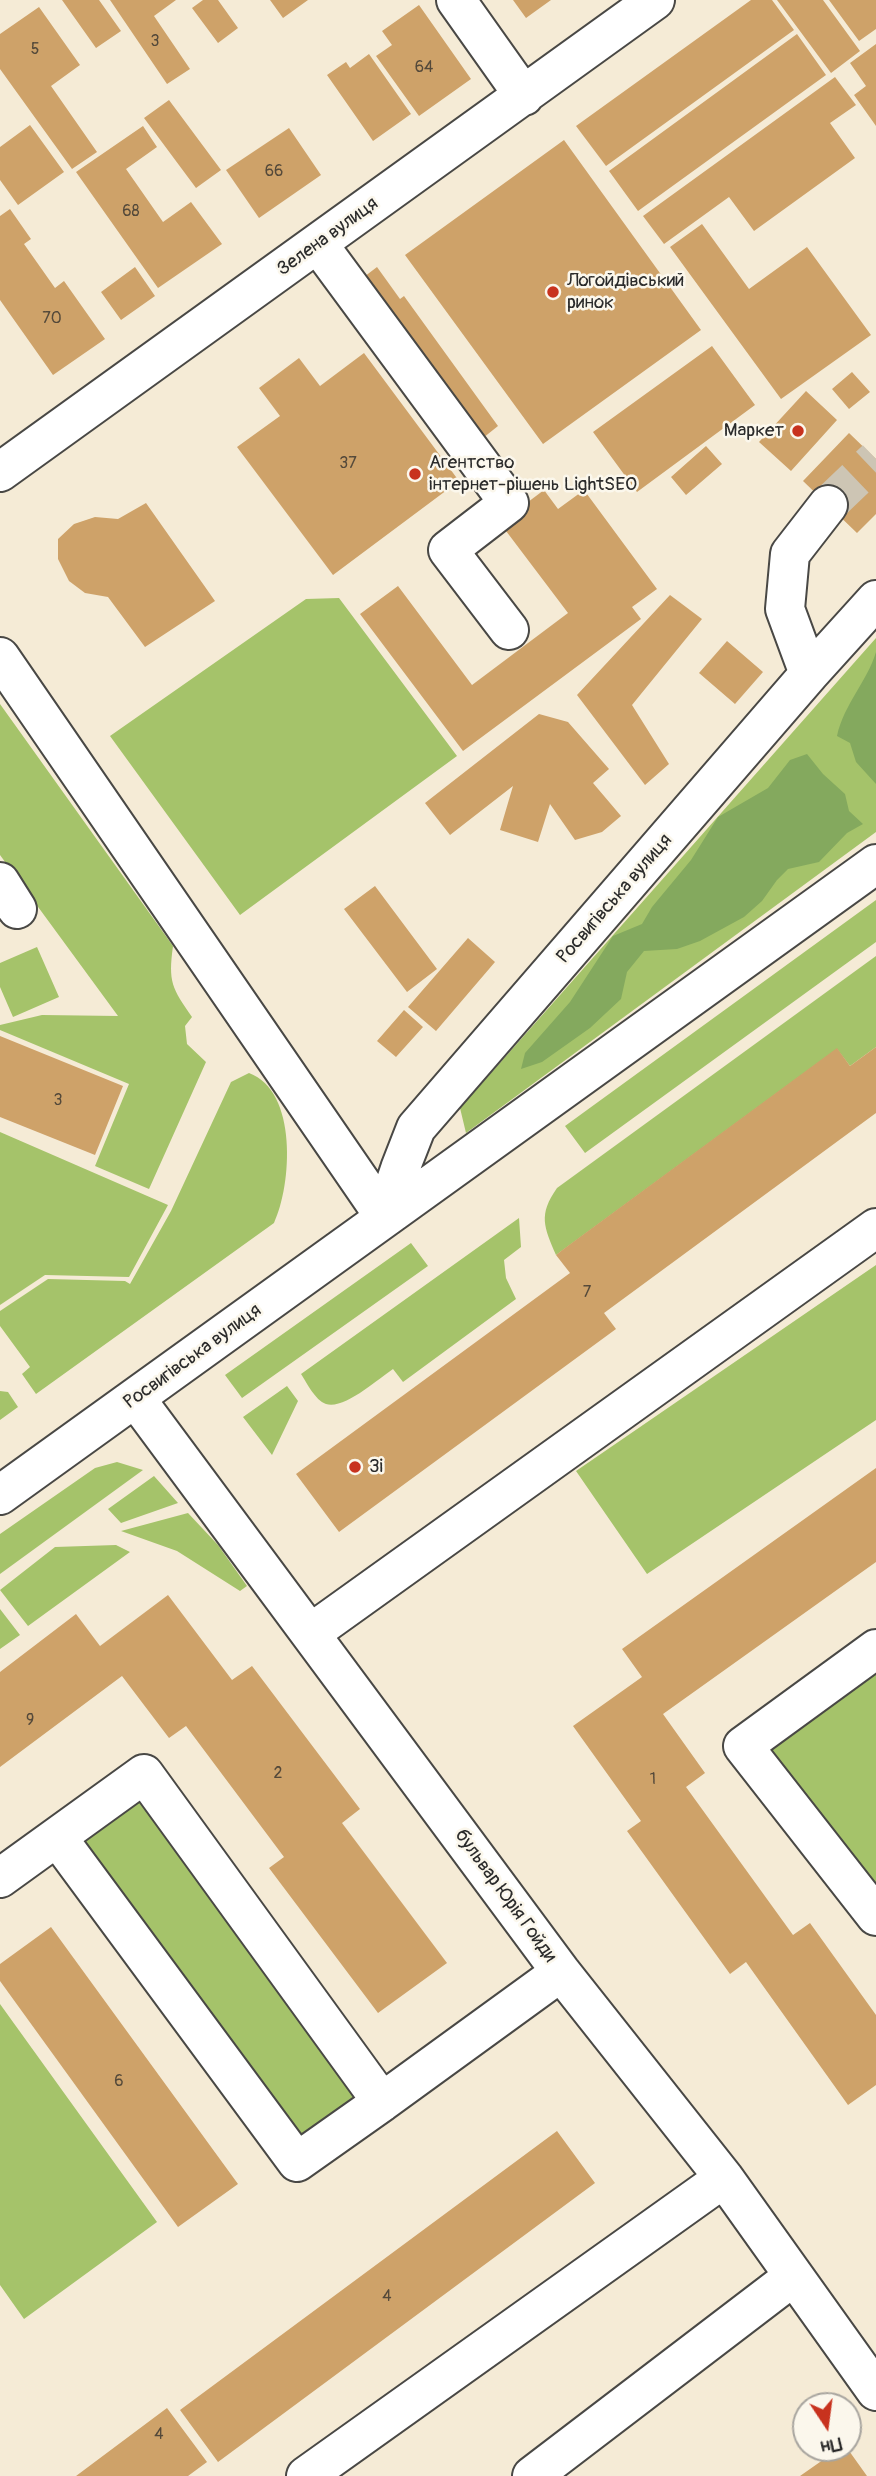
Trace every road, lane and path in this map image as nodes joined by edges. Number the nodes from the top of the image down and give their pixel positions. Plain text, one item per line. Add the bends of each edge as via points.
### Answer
1 (456, 0) edge
2 (655, 0) edge
3 (524, 96) junction
4 (318, 244) junction
5 (0, 472) edge
6 (828, 505) tunnel mouth
7 (876, 600) edge
8 (509, 630) dead end
9 (0, 657) edge
10 (809, 674) junction
11 (876, 864) edge
12 (384, 1216) junction
13 (876, 1228) edge
14 (136, 1399) junction
15 (0, 1495) edge
16 (312, 1633) junction
17 (876, 1649) edge
18 (57, 1837) junction
19 (0, 1878) edge
20 (876, 1916) edge
21 (561, 1972) junction
22 (382, 2102) junction
23 (724, 2178) junction
24 (794, 2276) junction
25 (876, 2391) edge
26 (306, 2476) edge
27 (532, 2476) edge

1 - 3 street
2 - 3 street, Зелена вулиця
3 - 4 street, Зелена вулиця
4 - 5 street, Зелена вулиця
4 - 8 street via 509,503 448,550
6 - 10 street via 790,554 785,609
7 - 10 street, Росвигівська вулиця
9 - 12 street
10 - 12 street, Росвигівська вулиця via 416,1128
11 - 12 street, Росвигівська вулиця
12 - 14 street, Росвигівська вулиця
13 - 16 street
14 - 15 street, Росвигівська вулиця
14 - 16 street, бульвар Юрія Гойди
16 - 21 street, бульвар Юрія Гойди
17 - 20 street via 743,1746
18 - 19 street
18 - 22 street via 297,2162
18 - 22 street via 144,1774
21 - 22 street
21 - 23 street, бульвар Юрія Гойди
23 - 24 street, бульвар Юрія Гойди
23 - 26 street
24 - 25 street, бульвар Юрія Гойди
24 - 27 street

